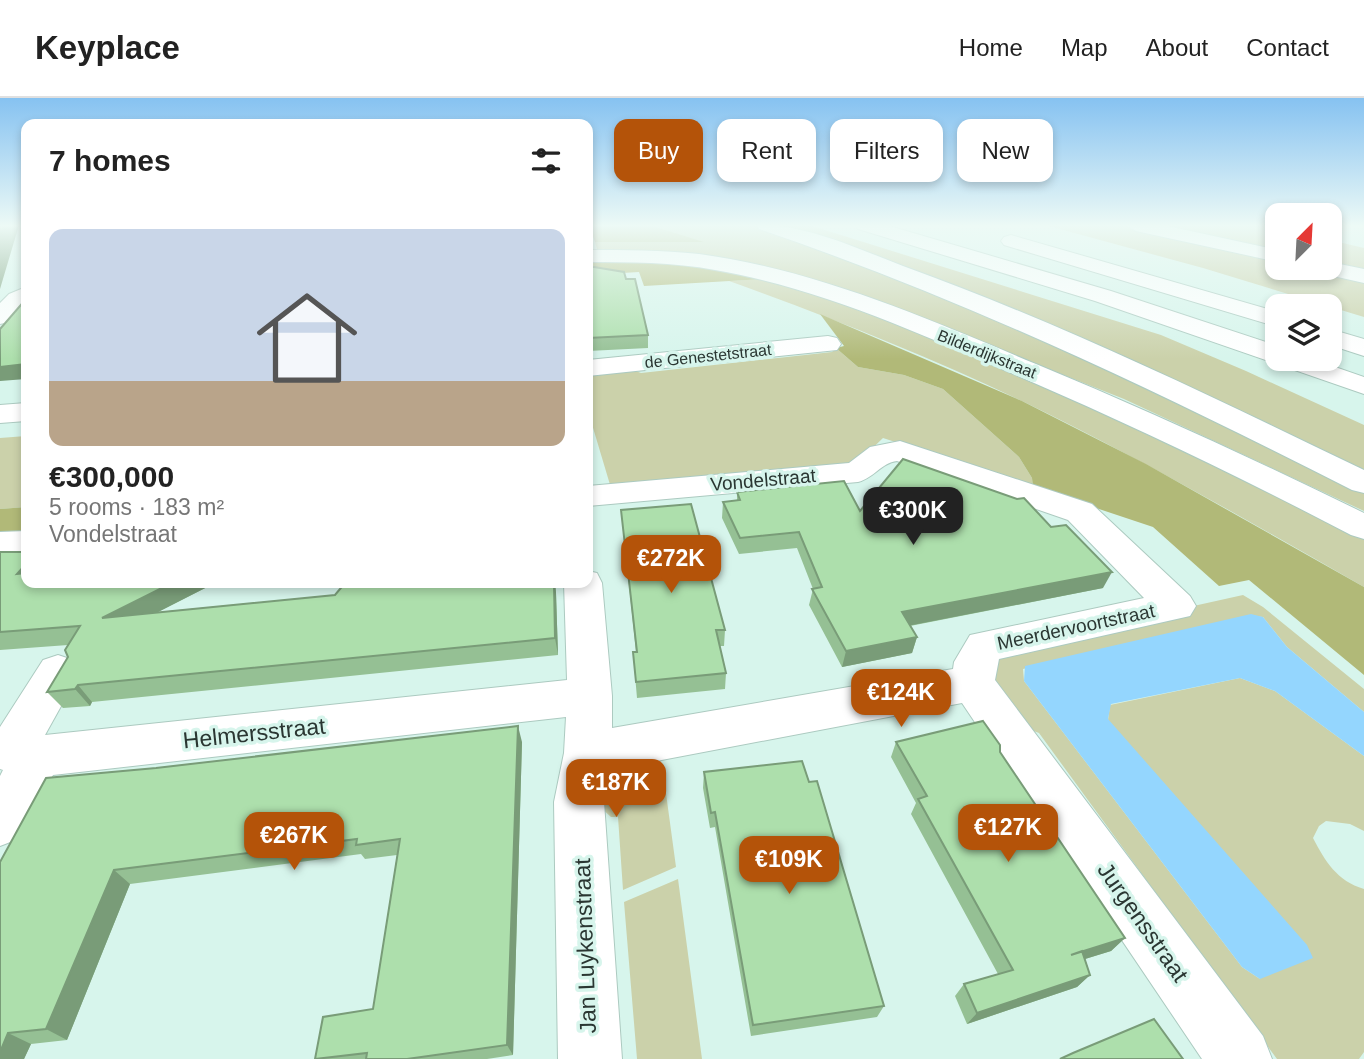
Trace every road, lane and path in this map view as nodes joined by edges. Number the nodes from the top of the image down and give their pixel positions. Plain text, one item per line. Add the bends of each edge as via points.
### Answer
1 (744, 270) edge
2 (895, 270) edge
3 (1015, 270) edge
4 (1059, 270) edge
5 (1122, 270) edge
6 (1152, 270) edge
7 (1342, 271) edge
8 (1364, 276) edge
9 (20, 284) edge
10 (1265, 299) edge
11 (1265, 316) edge
12 (0, 317) edge
13 (1342, 321) edge
14 (1364, 328) edge
15 (1265, 333) edge
16 (1342, 341) edge
17 (828, 344) dead end
18 (1364, 348) edge
19 (1265, 351) edge
20 (1342, 358) edge
21 (1364, 365) edge
22 (593, 368) edge
23 (1321, 371) edge
24 (1364, 386) edge
25 (21, 412) edge
26 (0, 414) edge
27 (1364, 483) edge
28 (593, 496) edge
29 (1364, 527) edge
30 (21, 543) edge
31 (0, 544) edge
32 (583, 588) edge
33 (1176, 606) joint
34 (58, 672) edge
35 (973, 683) junction
36 (590, 696) junction
37 (588, 753) junction
38 (38, 756) junction
39 (0, 822) edge
40 (590, 1059) edge
41 (1240, 1059) edge

1 - 29 main road, Bilderdijkstraat via 888,314 978,349 1111,406
2 - 27 main road via 1034,327
3 - 19 main road
4 - 15 main road
5 - 11 main road
6 - 10 main road
7 - 8 main road
9 - 12 main road via 18,299
13 - 14 main road
16 - 18 main road
17 - 22 main road, de Genestetstraat
20 - 21 main road
23 - 24 main road
25 - 26 main road
28 - 33 main road, Vondelstraat via 858,472 884,451 900,452 1080,512
30 - 31 main road
32 - 36 main road, Jan Luykenstraat
33 - 35 main road, Meerdervoortstraat via 985,646 975,662
34 - 38 main road, Helmersstraat via 10,752
35 - 37 main road
35 - 41 main road, Jurgensstraat
36 - 37 main road, Jan Luykenstraat
36 - 38 main road, Helmersstraat
37 - 40 main road, Jan Luykenstraat via 579,803
38 - 39 main road

